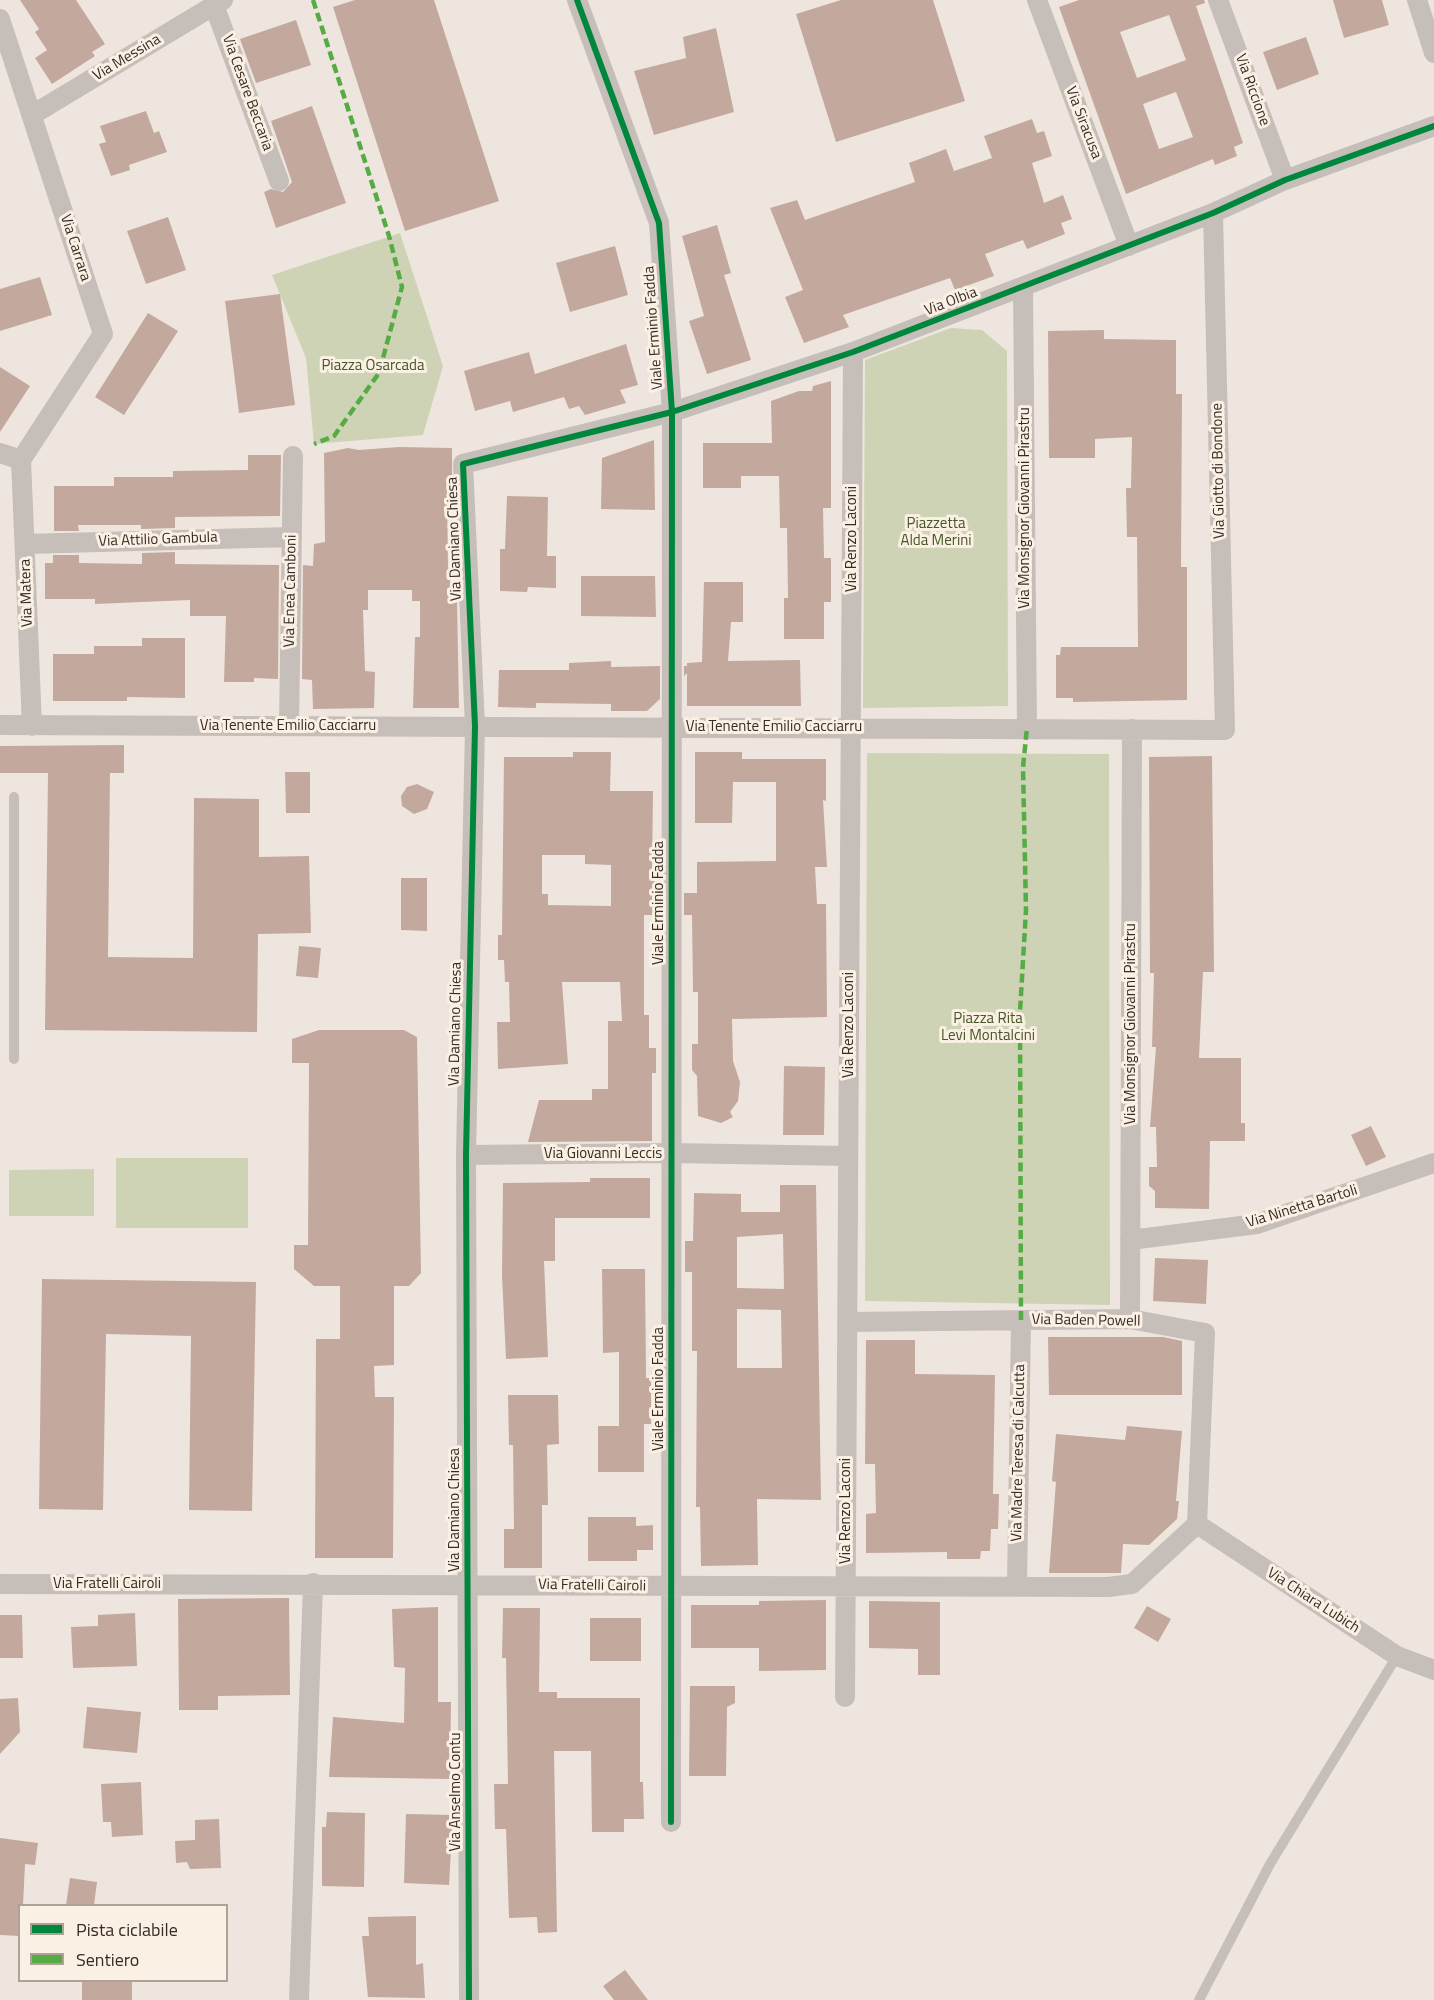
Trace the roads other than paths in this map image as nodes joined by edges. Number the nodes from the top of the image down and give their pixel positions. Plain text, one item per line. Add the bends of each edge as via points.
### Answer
1 (577, 0) edge
2 (1037, 0) edge
3 (1218, 0) edge
4 (1417, 0) edge
5 (219, 3) edge
6 (0, 19) edge
7 (1434, 53) edge
8 (32, 116) junction
9 (1434, 126) edge
10 (279, 180) dead end
11 (1285, 180) junction
12 (1213, 213) junction
13 (1129, 246) junction
14 (1023, 288) junction
15 (853, 352) junction
16 (672, 412) junction
17 (0, 453) edge
18 (293, 456) dead end
19 (21, 460) junction
20 (464, 464) joint
21 (291, 537) junction
22 (25, 544) junction
23 (0, 725) edge
24 (32, 726) junction
25 (290, 726) junction
26 (475, 726) junction
27 (671, 727) junction
28 (851, 727) junction
29 (1027, 728) junction
30 (1132, 729) junction
31 (1225, 730) joint
32 (14, 797) dead end
33 (14, 1059) dead end
34 (671, 1153) junction
35 (466, 1155) junction
36 (848, 1156) junction
37 (1434, 1163) edge
38 (1130, 1240) junction
39 (1130, 1319) junction
40 (1021, 1320) junction
41 (847, 1322) junction
42 (1197, 1524) junction
43 (313, 1583) junction
44 (0, 1584) edge
45 (467, 1584) junction
46 (846, 1585) junction
47 (1017, 1586) junction
48 (671, 1587) junction
49 (1396, 1656) junction
50 (1434, 1670) edge
51 (845, 1697) dead end
52 (671, 1822) dead end
53 (299, 2000) edge
54 (469, 2000) edge
55 (1199, 2000) edge

1 - 16 street, Viale Erminio Fadda via 659,223
2 - 13 street, Via Siracusa
3 - 11 street, Via Riccione
4 - 7 street
5 - 8 street, Via Messina
5 - 10 street, Via Cesare Beccaria
6 - 8 street, Via Carrara
8 - 19 street, Via Carrara via 103,334
9 - 11 street, Via Olbia
11 - 12 street, Via Olbia
12 - 13 street, Via Olbia
12 - 31 street, Via Giotto di Bondone
13 - 14 street, Via Olbia
14 - 15 street, Via Olbia
14 - 29 street, Via Monsignor Giovanni Pirastru
15 - 16 street, Via Olbia
15 - 28 street, Via Renzo Laconi
16 - 20 street, Via Olbia
16 - 27 street, Viale Erminio Fadda
17 - 19 street
18 - 21 street, Via Enea Camboni
19 - 22 street, Via Matera
20 - 26 street, Via Damiano Chiesa
21 - 22 street, Via Attilio Gambula
21 - 25 street, Via Enea Camboni
22 - 24 street, Via Matera
23 - 24 street, Via Tenente Emilio Cacciarru
24 - 25 street, Via Tenente Emilio Cacciarru
25 - 26 street, Via Tenente Emilio Cacciarru
26 - 27 street, Via Tenente Emilio Cacciarru
26 - 35 street, Via Damiano Chiesa
27 - 28 street, Via Tenente Emilio Cacciarru
27 - 34 street, Viale Erminio Fadda
28 - 29 street, Via Tenente Emilio Cacciarru
28 - 36 street, Via Renzo Laconi
29 - 30 street, Via Tenente Emilio Cacciarru
30 - 31 street, Via Tenente Emilio Cacciarru
30 - 38 street, Via Monsignor Giovanni Pirastru
32 - 33 lane
34 - 35 street, Via Giovanni Leccis
34 - 36 street, Via Giovanni Leccis
34 - 48 street, Viale Erminio Fadda
35 - 45 street, Via Damiano Chiesa
36 - 41 street, Via Renzo Laconi
37 - 38 street, Via Ninetta Bartoli via 1257,1224
38 - 39 street, Via Monsignor Giovanni Pirastru
39 - 40 street, Via Baden Powell
39 - 42 street, Via Baden Powell via 1205,1333
40 - 41 street, Via Baden Powell
40 - 47 street, Via Madre Teresa di Calcutta
41 - 46 street, Via Renzo Laconi
42 - 47 street, Via Fratelli Cairoli via 1132,1584
42 - 49 street, Via Chiara Lubich
43 - 44 street, Via Fratelli Cairoli
43 - 45 street, Via Fratelli Cairoli
43 - 53 street
45 - 48 street, Via Fratelli Cairoli
45 - 54 street, Via Anselmo Contu
46 - 47 street, Via Fratelli Cairoli
46 - 48 street, Via Fratelli Cairoli
46 - 51 street, Via Renzo Laconi
48 - 52 street, Viale Erminio Fadda
49 - 50 street, Via Chiara Lubich
49 - 55 lane via 1270,1864

